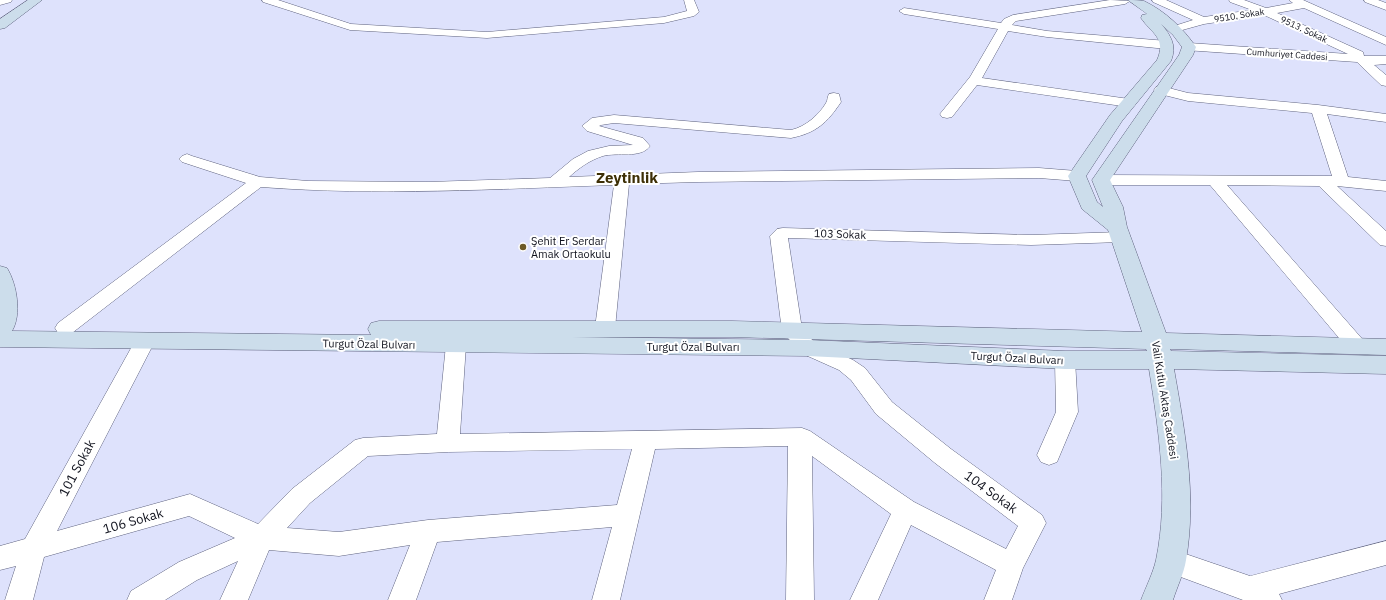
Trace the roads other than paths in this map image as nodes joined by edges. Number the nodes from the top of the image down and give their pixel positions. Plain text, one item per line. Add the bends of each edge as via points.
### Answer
1 (7, 0) edge
2 (36, 0) edge
3 (267, 0) edge
4 (689, 0) edge
5 (1128, 0) edge
6 (1158, 0) edge
7 (1234, 0) edge
8 (1369, 0) edge
9 (0, 2) edge
10 (1299, 2) edge
11 (1386, 7) edge
12 (904, 11) dead end
13 (1264, 11) junction
14 (1203, 21) junction
15 (0, 25) edge
16 (1004, 27) junction
17 (1176, 29) junction
18 (1383, 38) edge
19 (1167, 45) junction
20 (1189, 47) junction
21 (1360, 59) junction
22 (1386, 60) edge
23 (1373, 61) junction
24 (974, 81) junction
25 (1386, 82) edge
26 (1161, 90) junction
27 (834, 97) dead end
28 (1129, 103) junction
29 (1318, 109) junction
30 (947, 114) dead end
31 (1386, 118) edge
32 (187, 159) dead end
33 (1077, 176) junction
34 (622, 180) junction
35 (1101, 180) junction
36 (1214, 180) junction
37 (1324, 181) junction
38 (1341, 181) junction
39 (258, 182) junction
40 (553, 182) junction
41 (1386, 186) edge
42 (1119, 232) junction
43 (1386, 240) edge
44 (0, 273) edge
45 (65, 328) junction
46 (605, 328) junction
47 (792, 331) junction
48 (1, 335) edge
49 (453, 337) junction
50 (145, 341) junction
51 (1358, 346) junction
52 (1386, 347) edge
53 (808, 348) junction
54 (1159, 350) junction
55 (1065, 360) junction
56 (1386, 366) edge
57 (800, 437) junction
58 (646, 440) junction
59 (448, 443) junction
60 (1049, 455) dead end
61 (905, 510) junction
62 (626, 515) junction
63 (428, 531) junction
64 (262, 538) junction
65 (34, 548) junction
66 (1386, 553) edge
67 (0, 558) edge
68 (1171, 561) junction
69 (1012, 565) junction
70 (1259, 594) edge
71 (19, 600) edge
72 (141, 600) edge
73 (234, 600) edge
74 (402, 600) edge
75 (606, 600) edge
76 (800, 600) edge
77 (864, 600) edge
78 (998, 600) edge
79 (1156, 600) edge

1 - 9 street
2 - 15 street
3 - 4 street via 350,27 487,35 664,20 693,12
5 - 16 street via 1013,18
5 - 17 street
5 - 19 street via 1160,30
6 - 14 street
7 - 13 street, 9513. Sokak
8 - 11 street
10 - 13 street, 9510. Sokak
10 - 18 street
12 - 16 street
13 - 14 street, 9510. Sokak
13 - 23 street, 9513. Sokak
14 - 17 street, 9510. Sokak
16 - 19 street via 1048,34
16 - 24 street
17 - 20 street
19 - 20 street
19 - 28 street via 1168,54 1164,62
20 - 21 street, Cumhuriyet Caddesi
20 - 26 street via 1186,56
21 - 23 street, Cumhuriyet Caddesi
21 - 25 street
22 - 23 street, Cumhuriyet Caddesi
24 - 28 street
24 - 30 street
26 - 29 street via 1188,97
26 - 35 street
27 - 40 street via 834,102 812,127 791,134 614,119 597,121 590,126 592,128 638,141 642,146 638,149 610,149 596,153 574,164
28 - 33 street
29 - 31 street
29 - 38 street
32 - 39 street
33 - 34 street via 1039,173
33 - 42 street via 1089,205
34 - 40 street
34 - 46 street
35 - 36 street
35 - 42 street, Vali Kutlu Aktaş Caddesi via 1113,207
36 - 37 street
36 - 51 street
37 - 38 street
37 - 43 street
38 - 41 street
39 - 40 street via 308,186 429,187
39 - 45 street
42 - 47 street, 103 Sokak via 1017,240 784,233 779,236
42 - 54 street, Vali Kutlu Aktaş Caddesi
44 - 48 street via 8,295
45 - 48 street, Turgut Özal Bulvarı
45 - 49 street, Turgut Özal Bulvarı
46 - 47 street, Turgut Özal Bulvarı
46 - 49 street, Turgut Özal Bulvarı
47 - 53 street
47 - 54 street, Turgut Özal Bulvarı
48 - 50 street, Turgut Özal Bulvarı
49 - 50 street, Turgut Özal Bulvarı
49 - 53 street, Turgut Özal Bulvarı
49 - 59 street
50 - 65 street, 101 Sokak
51 - 52 street, Turgut Özal Bulvarı
51 - 54 street, Turgut Özal Bulvarı
53 - 55 street, Turgut Özal Bulvarı
53 - 69 street, 104 Sokak via 846,365 858,374 884,408 942,456 1032,523
54 - 55 street, Turgut Özal Bulvarı
54 - 56 street, Turgut Özal Bulvarı
54 - 68 street, Vali Kutlu Aktaş Caddesi via 1174,440 1177,512
55 - 60 street via 1067,412
57 - 58 street
57 - 61 street
57 - 76 street
58 - 59 street
58 - 62 street
59 - 64 street via 363,447 301,496
61 - 69 street
61 - 77 street
62 - 63 street
62 - 75 street
63 - 64 street via 339,544
63 - 74 street
64 - 65 street, 106 Sokak via 190,505
64 - 72 street via 188,571
64 - 73 street
65 - 67 street, 106 Sokak
65 - 71 street, 101 Sokak
66 - 70 street
68 - 70 street
68 - 79 street, Vali Kutlu Aktaş Caddesi
69 - 78 street, 104 Sokak

